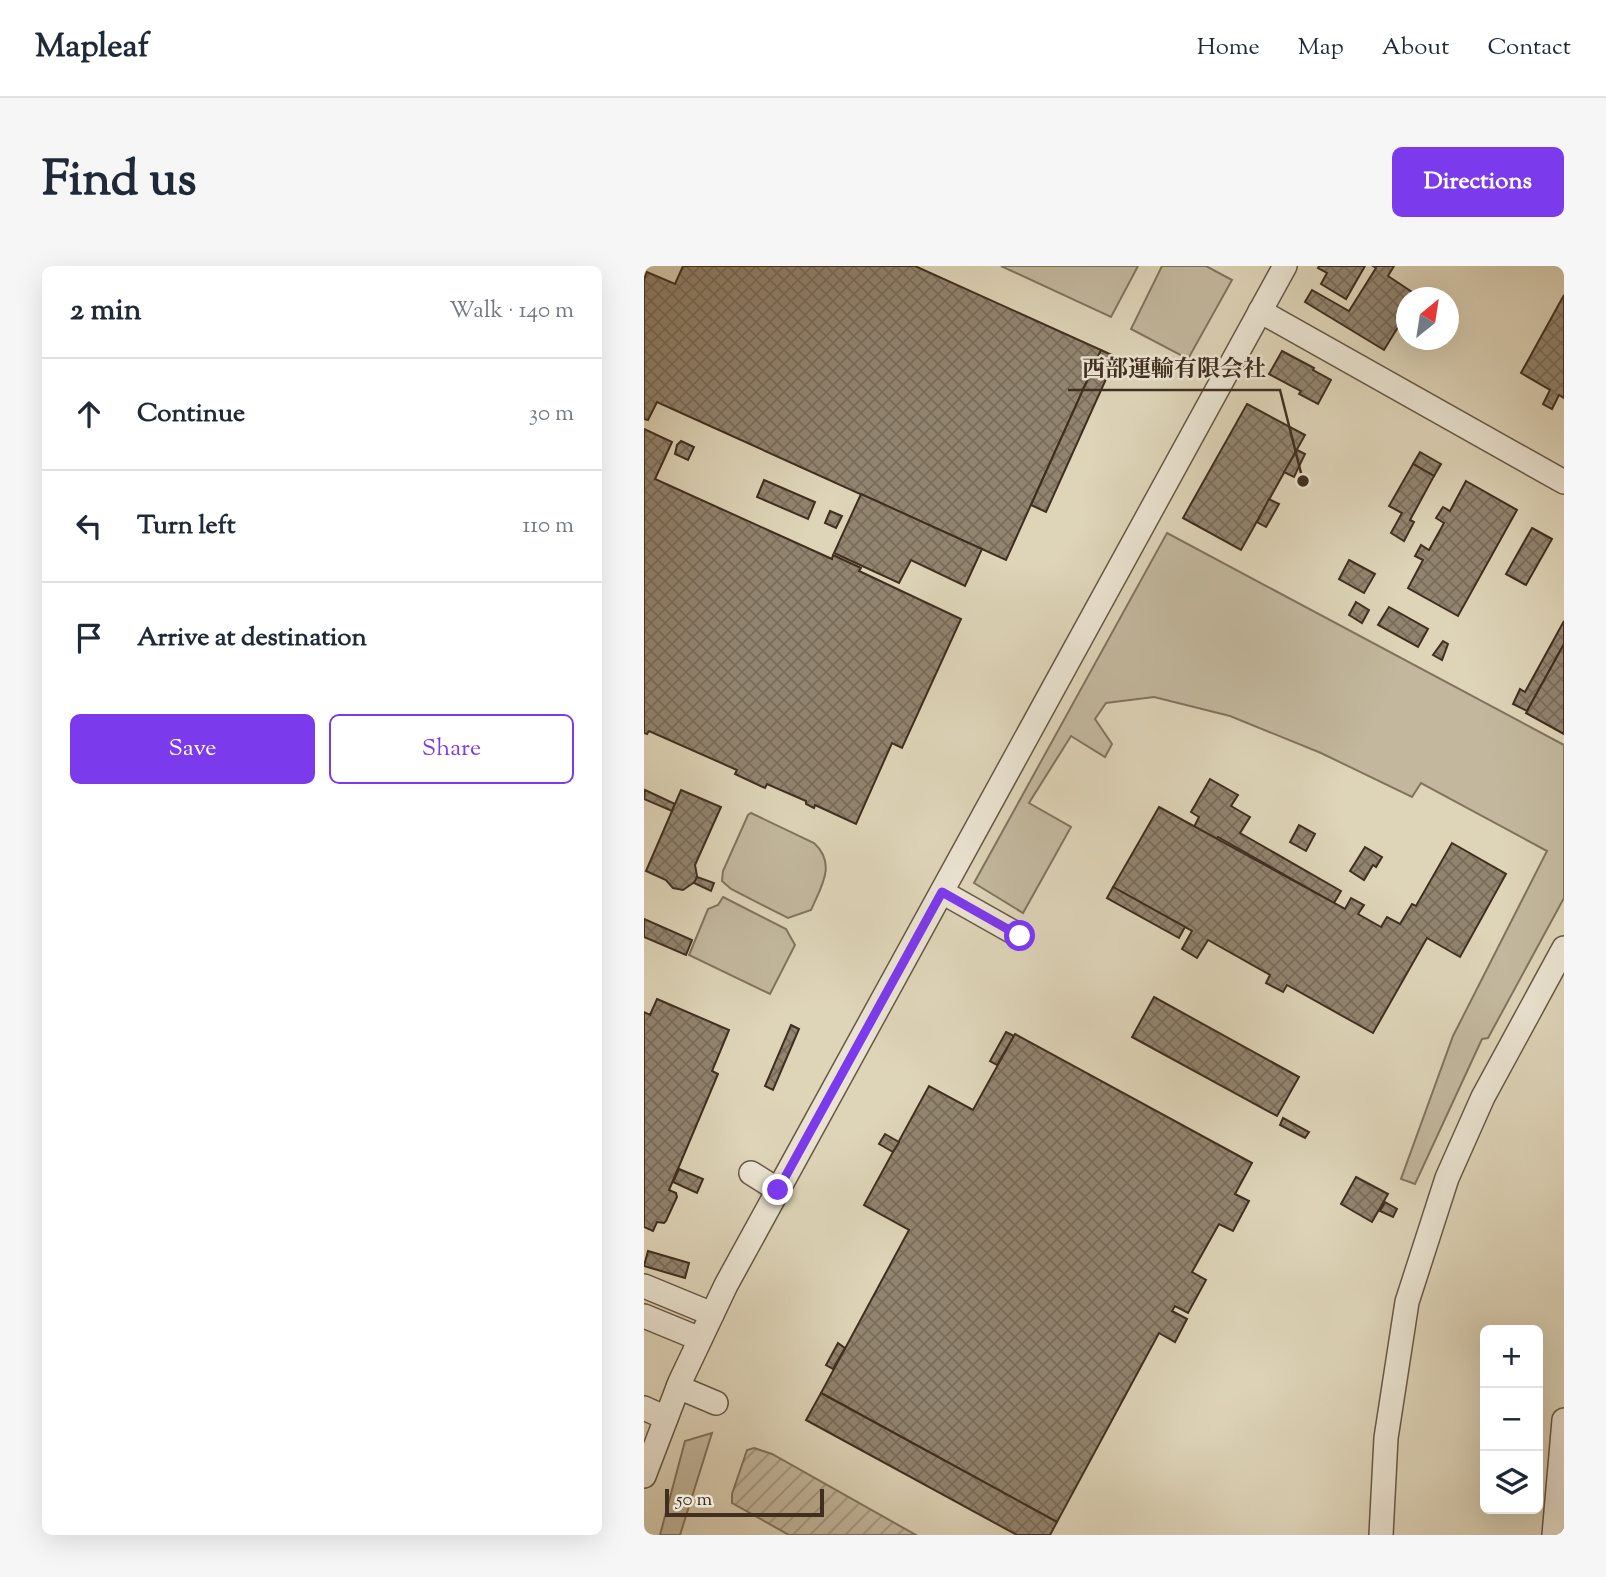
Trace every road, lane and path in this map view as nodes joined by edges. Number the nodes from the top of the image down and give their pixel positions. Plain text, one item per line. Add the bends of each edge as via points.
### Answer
1 (1285, 266) edge
2 (1260, 311) junction
3 (1564, 482) edge
4 (942, 892) junction
5 (1020, 936) dead end
6 (1564, 948) edge
7 (751, 1173) dead end
8 (778, 1190) junction
9 (644, 1286) edge
10 (712, 1314) junction
11 (644, 1316) edge
12 (700, 1339) junction
13 (678, 1387) junction
14 (716, 1403) dead end
15 (644, 1408) edge
16 (666, 1418) junction
17 (1564, 1420) edge
18 (644, 1476) edge
19 (1381, 1535) edge
20 (1554, 1535) edge

1 - 2 street
2 - 3 street
2 - 4 street
4 - 5 street
4 - 8 street
6 - 19 street via 1483,1097 1452,1166 1407,1303 1386,1438
7 - 8 street
8 - 10 street
9 - 10 street
10 - 12 street
11 - 12 street
12 - 13 street
13 - 14 street
13 - 16 street
15 - 16 street
16 - 18 street
17 - 20 street

